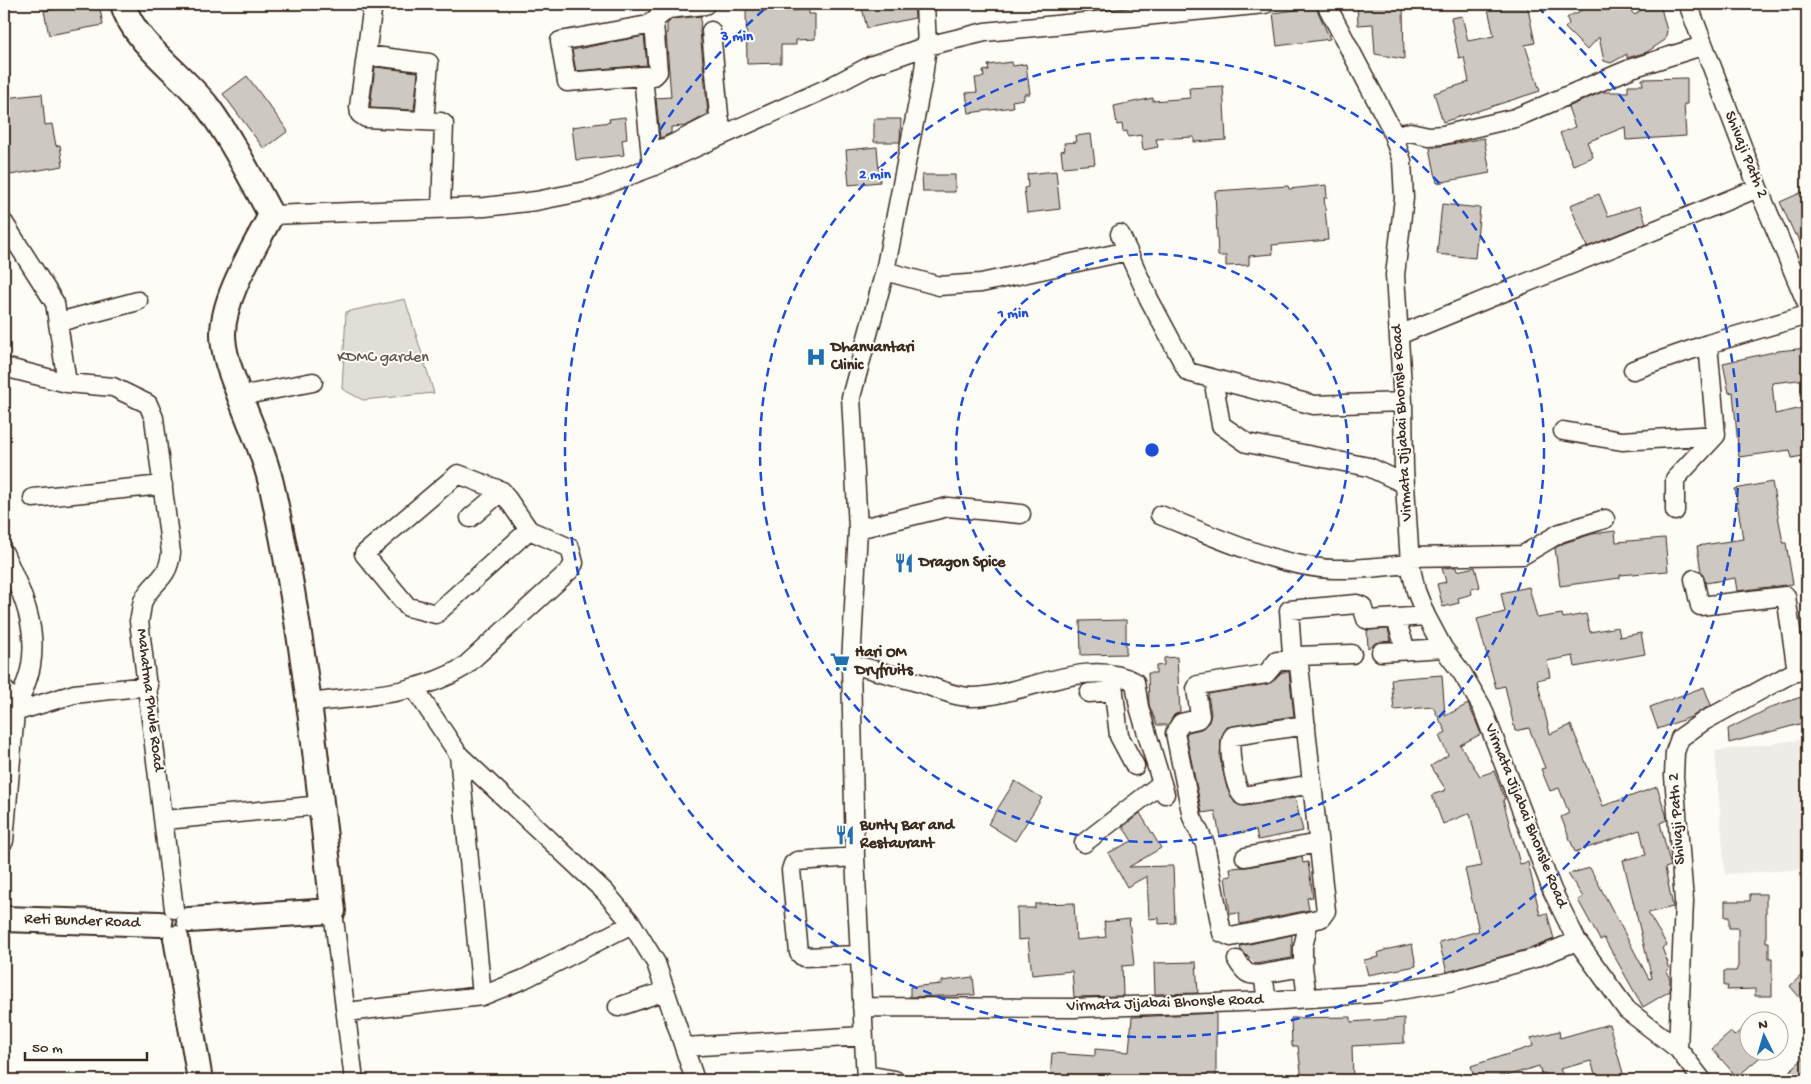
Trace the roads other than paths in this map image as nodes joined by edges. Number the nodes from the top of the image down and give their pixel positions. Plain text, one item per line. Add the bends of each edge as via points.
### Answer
1 (123, 4) edge
2 (373, 4) edge
3 (925, 4) edge
4 (1265, 4) edge
5 (1326, 4) edge
6 (1688, 4) edge
7 (705, 5) edge
8 (654, 23) junction
9 (711, 31) dead end
10 (927, 46) junction
11 (1702, 46) junction
12 (366, 55) junction
13 (643, 76) junction
14 (424, 121) junction
15 (720, 128) junction
16 (1394, 135) junction
17 (652, 159) junction
18 (1758, 188) junction
19 (441, 208) junction
20 (271, 215) junction
21 (4, 223) edge
22 (1120, 234) dead end
23 (1128, 251) junction
24 (885, 270) junction
25 (138, 301) dead end
26 (1807, 304) edge
27 (1807, 315) edge
28 (59, 322) junction
29 (1399, 335) junction
30 (1708, 344) junction
31 (4, 367) edge
32 (1633, 370) dead end
33 (313, 382) dead end
34 (67, 383) junction
35 (1215, 390) dead end
36 (240, 396) junction
37 (1404, 402) junction
38 (1563, 432) dead end
39 (1716, 435) junction
40 (1405, 484) junction
41 (163, 485) junction
42 (502, 491) junction
43 (33, 498) dead end
44 (1675, 511) dead end
45 (1020, 514) dead end
46 (1160, 515) dead end
47 (470, 518) dead end
48 (1605, 520) dead end
49 (858, 529) junction
50 (529, 530) junction
51 (4, 553) edge
52 (1410, 560) junction
53 (1694, 579) dead end
54 (1426, 616) junction
55 (1398, 626) dead end
56 (1443, 648) junction
57 (1406, 650) junction
58 (1381, 652) dead end
59 (1352, 654) dead end
60 (850, 664) junction
61 (1802, 668) edge
62 (1113, 683) junction
63 (148, 686) junction
64 (414, 688) junction
65 (4, 689) edge
66 (1089, 693) dead end
67 (310, 703) junction
68 (14, 712) junction
69 (1306, 725) junction
70 (459, 755) junction
71 (1134, 766) dead end
72 (1312, 784) junction
73 (322, 805) junction
74 (164, 820) junction
75 (4, 842) edge
76 (1084, 843) dead end
77 (1318, 844) junction
78 (855, 857) junction
79 (1245, 857) dead end
80 (333, 911) junction
81 (4, 919) edge
82 (1309, 921) junction
83 (175, 923) junction
84 (632, 924) junction
85 (1577, 941) junction
86 (860, 955) junction
87 (1237, 960) dead end
88 (1303, 968) junction
89 (1263, 974) junction
90 (665, 991) junction
91 (482, 996) junction
92 (1306, 998) junction
93 (1267, 1001) junction
94 (618, 1007) dead end
95 (862, 1007) junction
96 (347, 1012) junction
97 (863, 1036) junction
98 (685, 1047) junction
99 (1678, 1049) junction
100 (866, 1078) edge
101 (200, 1080) edge
102 (354, 1080) edge
103 (695, 1080) edge
104 (895, 1080) edge
105 (1702, 1080) edge

1 - 20 street via 139,35 206,105
2 - 12 street
3 - 10 street
4 - 10 street via 985,32
5 - 16 street, Virmata Jijabai Bhonsle Road
6 - 11 street, Shivaji Path 2
7 - 8 street via 668,9
8 - 13 street via 658,72 654,76
8 - 13 street via 560,41 567,82
9 - 15 street
10 - 15 street
10 - 24 street
11 - 16 street via 1616,74 1515,118 1443,135 1410,132
11 - 18 street, Shivaji Path 2
12 - 14 street via 429,63
12 - 14 street via 360,114 366,118
13 - 17 street
14 - 19 street via 441,122 445,129
15 - 17 street
16 - 29 street, Virmata Jijabai Bhonsle Road via 1402,160 1404,198 1395,274
17 - 19 street via 591,190 485,207
18 - 26 street, Shivaji Path 2
18 - 29 street
19 - 20 street
20 - 36 street via 225,313 225,352
21 - 28 street via 49,291
22 - 23 street
23 - 24 street via 981,283 939,286
23 - 37 street via 1149,299 1188,372 1314,404
24 - 49 street via 851,397
25 - 28 street
27 - 30 street
28 - 34 street
29 - 37 street, Virmata Jijabai Bhonsle Road
30 - 32 street
30 - 39 street
31 - 34 street
33 - 36 street
34 - 41 street, Mahatma Phule Road via 113,387 148,404 154,418
35 - 40 street via 1221,425 1247,443 1369,468
36 - 67 street via 272,487 288,558
37 - 40 street, Virmata Jijabai Bhonsle Road
38 - 39 street via 1622,441
39 - 44 street via 1676,479
40 - 52 street, Virmata Jijabai Bhonsle Road
41 - 43 street
41 - 63 street, Mahatma Phule Road via 170,565 143,600 139,621
42 - 47 street
42 - 50 street
42 - 50 street via 458,474 364,554 408,607 436,614
45 - 49 street via 948,507
46 - 52 street via 1238,546 1308,566 1335,569
48 - 52 street via 1560,533 1523,555
49 - 60 street
50 - 64 street via 570,548 574,563 570,570 464,667 445,679
51 - 68 street via 30,613 31,665
52 - 54 street, Virmata Jijabai Bhonsle Road via 1416,592
53 - 61 street via 1700,606 1786,596
54 - 56 street, Virmata Jijabai Bhonsle Road
54 - 59 street via 1369,620 1362,606 1356,604 1289,610 1292,654
55 - 57 street
56 - 57 street
56 - 85 street, Virmata Jijabai Bhonsle Road via 1482,707 1552,890
57 - 58 street
60 - 62 street via 972,697 1075,675
60 - 78 street
61 - 99 street, Shivaji Path 2 via 1704,721 1680,738 1675,752 1684,901
62 - 66 street
62 - 71 street via 1119,736
62 - 76 street via 1124,676 1135,682 1139,707 1164,789
63 - 68 street via 74,694
63 - 74 street, Mahatma Phule Road
64 - 67 street
64 - 70 street
65 - 68 street via 12,700
67 - 73 street
68 - 75 street
69 - 72 street
69 - 72 street via 1233,736 1229,743 1237,790 1243,796
69 - 82 street via 1299,665 1297,661 1289,660 1277,661 1266,674 1198,685 1200,716 1181,723 1175,733 1192,817 1205,844 1222,933 1231,937
70 - 84 street via 605,892
70 - 91 street
72 - 77 street
73 - 74 street
73 - 80 street
74 - 83 street, Mahatma Phule Road
77 - 79 street
77 - 82 street via 1326,910 1321,918
78 - 86 street
78 - 86 street via 798,861 792,864 791,870 799,953 803,956
80 - 83 street, Reti Bunder Road
80 - 96 street
81 - 83 street, Reti Bunder Road
82 - 88 street via 1303,947
83 - 101 street, Mahatma Phule Road
84 - 90 street via 656,963
84 - 91 street via 524,979
85 - 92 street, Virmata Jijabai Bhonsle Road via 1534,958 1449,982 1382,993
85 - 99 street via 1627,1010
86 - 95 street
87 - 89 street via 1245,972 1253,976
88 - 89 street
88 - 92 street
89 - 93 street
90 - 94 street
90 - 98 street
91 - 96 street
92 - 93 street, Virmata Jijabai Bhonsle Road
93 - 95 street, Virmata Jijabai Bhonsle Road via 1074,1008
95 - 97 street
96 - 102 street
97 - 98 street
97 - 100 street
98 - 103 street
99 - 105 street
100 - 104 street

